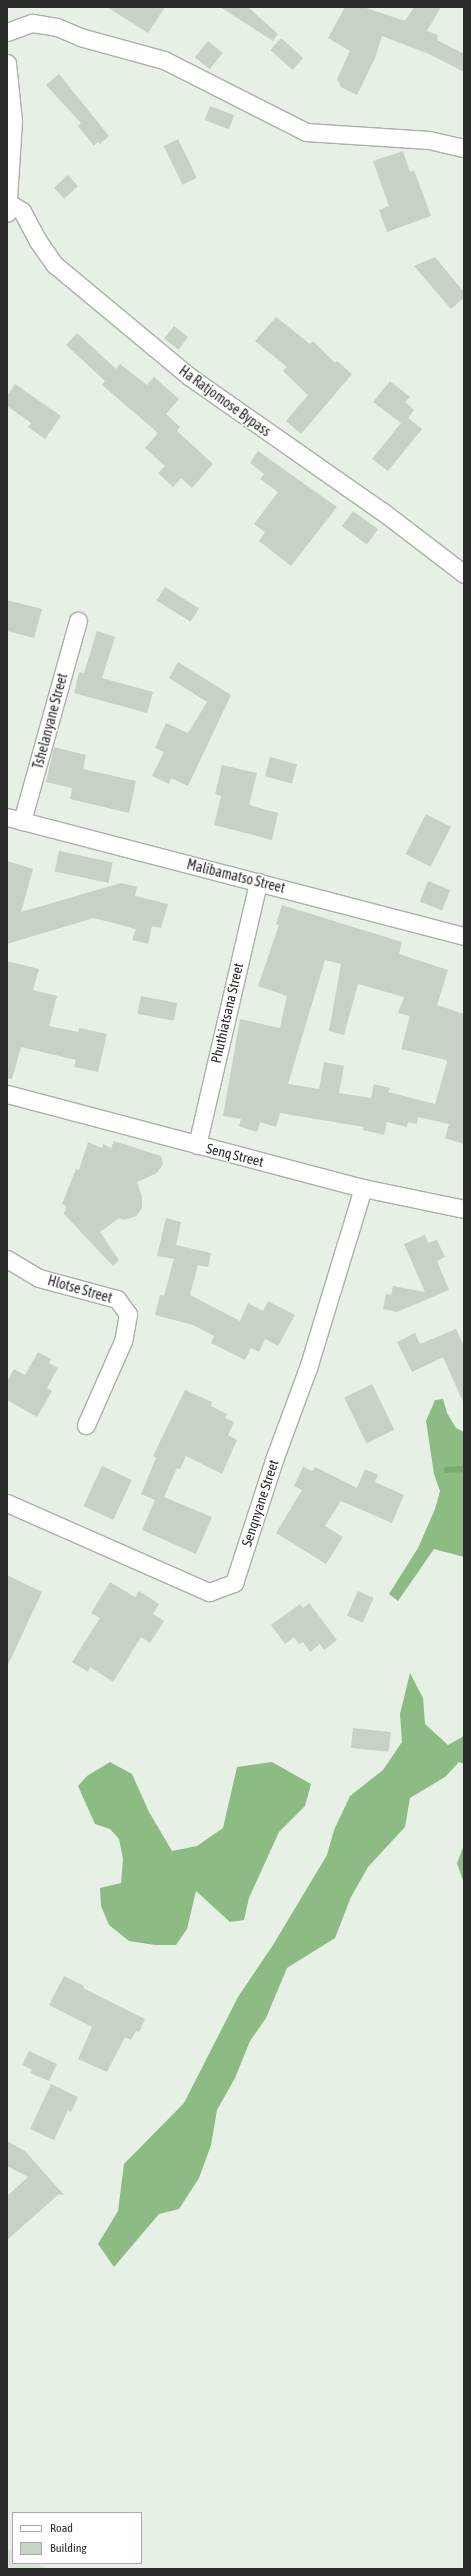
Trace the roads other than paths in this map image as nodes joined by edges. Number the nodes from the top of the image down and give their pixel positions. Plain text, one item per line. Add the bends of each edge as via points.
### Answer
1 (7, 32) edge
2 (7, 63) edge
3 (464, 148) edge
4 (8, 208) edge
5 (464, 574) edge
6 (78, 621) dead end
7 (15, 819) edge
8 (258, 882) junction
9 (464, 936) edge
10 (7, 1094) edge
11 (197, 1145) junction
12 (363, 1188) junction
13 (464, 1209) edge
14 (7, 1259) edge
15 (86, 1425) dead end
16 (7, 1503) edge

1 - 3 street via 32,23 164,60 306,132 429,140
2 - 4 street via 13,121
4 - 5 street, Ha Ratjomose Bypass via 22,211 55,265 190,377 382,512
6 - 7 street, Tshelanyane Street
7 - 8 street, Malibamatso Street
8 - 9 street, Malibamatso Street
8 - 11 street, Phuthiatsana Street
10 - 11 street, Senq Street
11 - 12 street, Senq Street
12 - 13 street, Senq Street
12 - 16 street, Senqnyane Street via 308,1368 275,1457 234,1583 209,1592
14 - 15 street, Hlotse Street via 39,1278 117,1298 128,1314 123,1341

